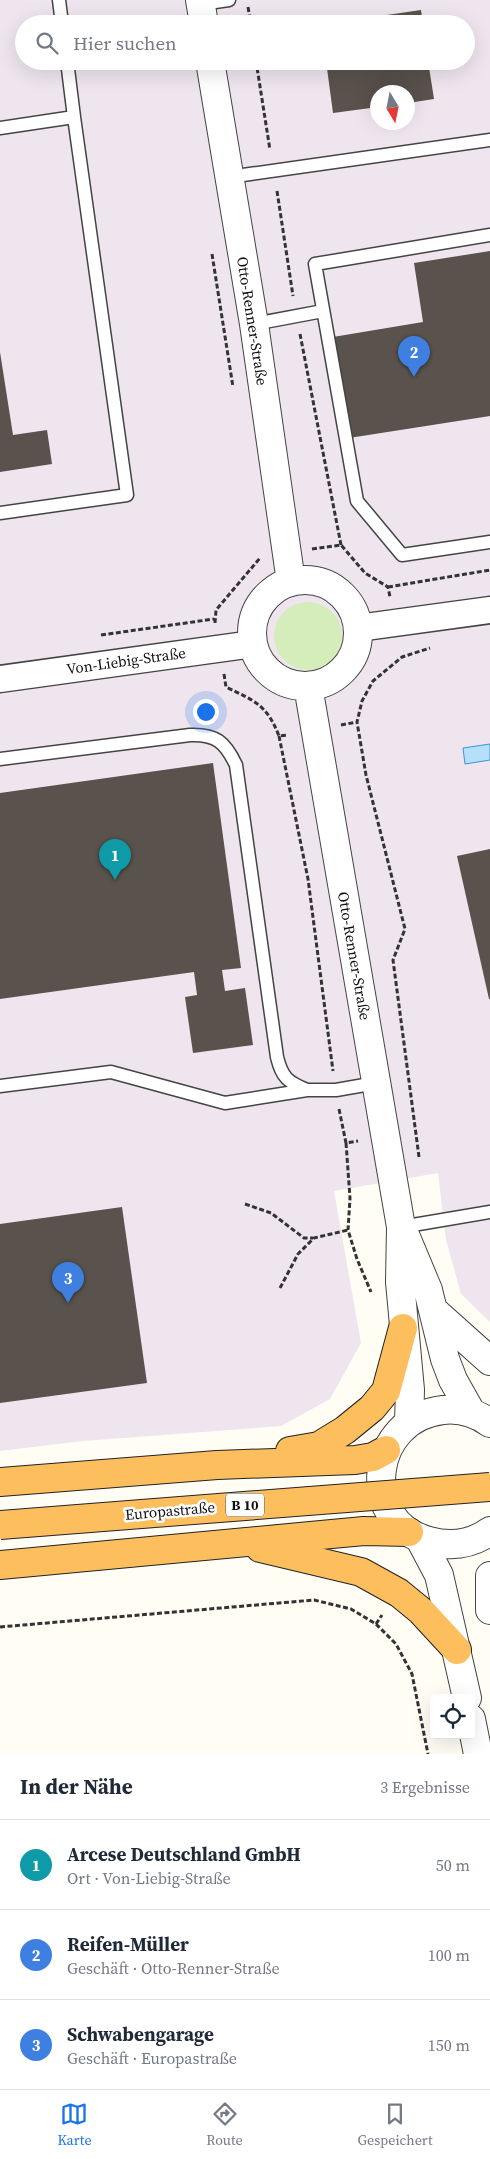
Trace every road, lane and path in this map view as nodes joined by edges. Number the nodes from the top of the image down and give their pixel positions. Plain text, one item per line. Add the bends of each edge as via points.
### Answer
1 (59, 0) edge
2 (229, 0) edge
3 (247, 0) edge
4 (202, 9) edge
5 (61, 15) edge
6 (250, 15) edge
7 (68, 70) edge
8 (211, 70) edge
9 (74, 117) junction
10 (0, 128) edge
11 (490, 140) edge
12 (229, 177) junction
13 (490, 235) edge
14 (211, 247) dead end
15 (323, 311) junction
16 (254, 324) junction
17 (234, 393) dead end
18 (0, 513) edge
19 (490, 542) edge
20 (258, 548) dead end
21 (287, 553) junction
22 (259, 558) junction
23 (490, 570) edge
24 (291, 582) junction
25 (388, 587) junction
26 (490, 610) edge
27 (214, 618) junction
28 (395, 623) junction
29 (358, 628) junction
30 (97, 636) dead end
31 (253, 644) junction
32 (220, 649) junction
33 (0, 679) edge
34 (308, 686) junction
35 (358, 722) junction
36 (315, 730) junction
37 (279, 736) junction
38 (0, 760) edge
39 (376, 1082) junction
40 (0, 1086) edge
41 (307, 1090) junction
42 (336, 1090) junction
43 (416, 1130) dead end
44 (386, 1136) junction
45 (346, 1143) junction
46 (244, 1204) dead end
47 (490, 1212) edge
48 (401, 1227) junction
49 (314, 1238) junction
50 (280, 1288) dead end
51 (433, 1310) junction
52 (403, 1328) junction
53 (490, 1361) edge
54 (480, 1418) edge
55 (409, 1422) junction
56 (386, 1450) junction
57 (217, 1465) junction
58 (0, 1482) edge
59 (490, 1487) edge
60 (0, 1525) edge
61 (490, 1531) edge
62 (414, 1536) junction
63 (240, 1544) junction
64 (0, 1565) edge
65 (490, 1576) edge
66 (490, 1610) edge
67 (0, 1627) edge
68 (457, 1650) junction
69 (466, 1694) edge
70 (475, 1739) edge
71 (428, 1754) edge
72 (478, 1754) edge

1 - 5 lane
2 - 4 lane
3 - 6 path
7 - 9 lane
8 - 12 street, Otto-Renner-Straße
9 - 10 lane
9 - 18 lane via 127,495
11 - 12 lane
12 - 16 street, Otto-Renner-Straße
13 - 15 lane via 315,264
14 - 17 path
15 - 16 lane
15 - 19 lane via 357,501 402,555
16 - 21 street, Otto-Renner-Straße
20 - 22 path
21 - 22 path
21 - 24 street, Otto-Renner-Straße
21 - 25 path via 341,545 365,574
22 - 27 path via 224,598
23 - 25 path
24 - 29 street via 318,581 341,594 352,610
24 - 31 street via 268,595 260,605 254,618
25 - 28 path
26 - 28 street
27 - 30 path
27 - 32 path
28 - 29 street
28 - 35 path via 402,657 374,681 362,701
29 - 34 street via 354,652 341,672 320,684
31 - 32 street, Von-Liebig-Straße
31 - 34 street via 260,661 273,675 283,682
32 - 33 street, Von-Liebig-Straße
32 - 37 path via 226,687 255,701 272,719
34 - 36 street, Otto-Renner-Straße
35 - 36 path
35 - 43 path via 366,775 405,929 393,960
36 - 37 path
36 - 39 street, Otto-Renner-Straße
37 - 42 path via 308,878
38 - 41 lane via 190,735 205,735 218,740 230,751 236,766 280,1072 290,1082
39 - 42 lane
39 - 44 street, Otto-Renner-Straße
40 - 41 lane via 111,1072 225,1103
41 - 42 lane
42 - 45 path
44 - 45 path
44 - 48 street, Otto-Renner-Straße
45 - 49 path via 350,1198 348,1230
46 - 49 path via 271,1213 304,1238
47 - 48 lane
48 - 51 street, Otto-Renner-Straße via 428,1290
48 - 52 street, Otto-Renner-Straße
49 - 50 path via 298,1254
51 - 53 street
51 - 54 street, Otto-Renner-Straße via 450,1373
52 - 55 street, Otto-Renner-Straße via 410,1390
52 - 57 highway via 386,1391 372,1408 345,1430 319,1446
54 - 55 street via 452,1409 432,1411
55 - 56 street
56 - 57 highway via 373,1457 355,1460
56 - 62 street via 380,1478 382,1491 392,1515
57 - 58 highway
59 - 60 highway, Europastraße / B 10, bridge
61 - 62 street via 456,1545 442,1545
62 - 63 highway via 364,1531
62 - 68 street via 439,1575
63 - 64 highway
63 - 68 highway via 361,1572 399,1593 421,1611
65 - 66 street
67 - 71 path via 314,1600 351,1609 376,1624 396,1644 412,1674
68 - 69 street
70 - 72 street

